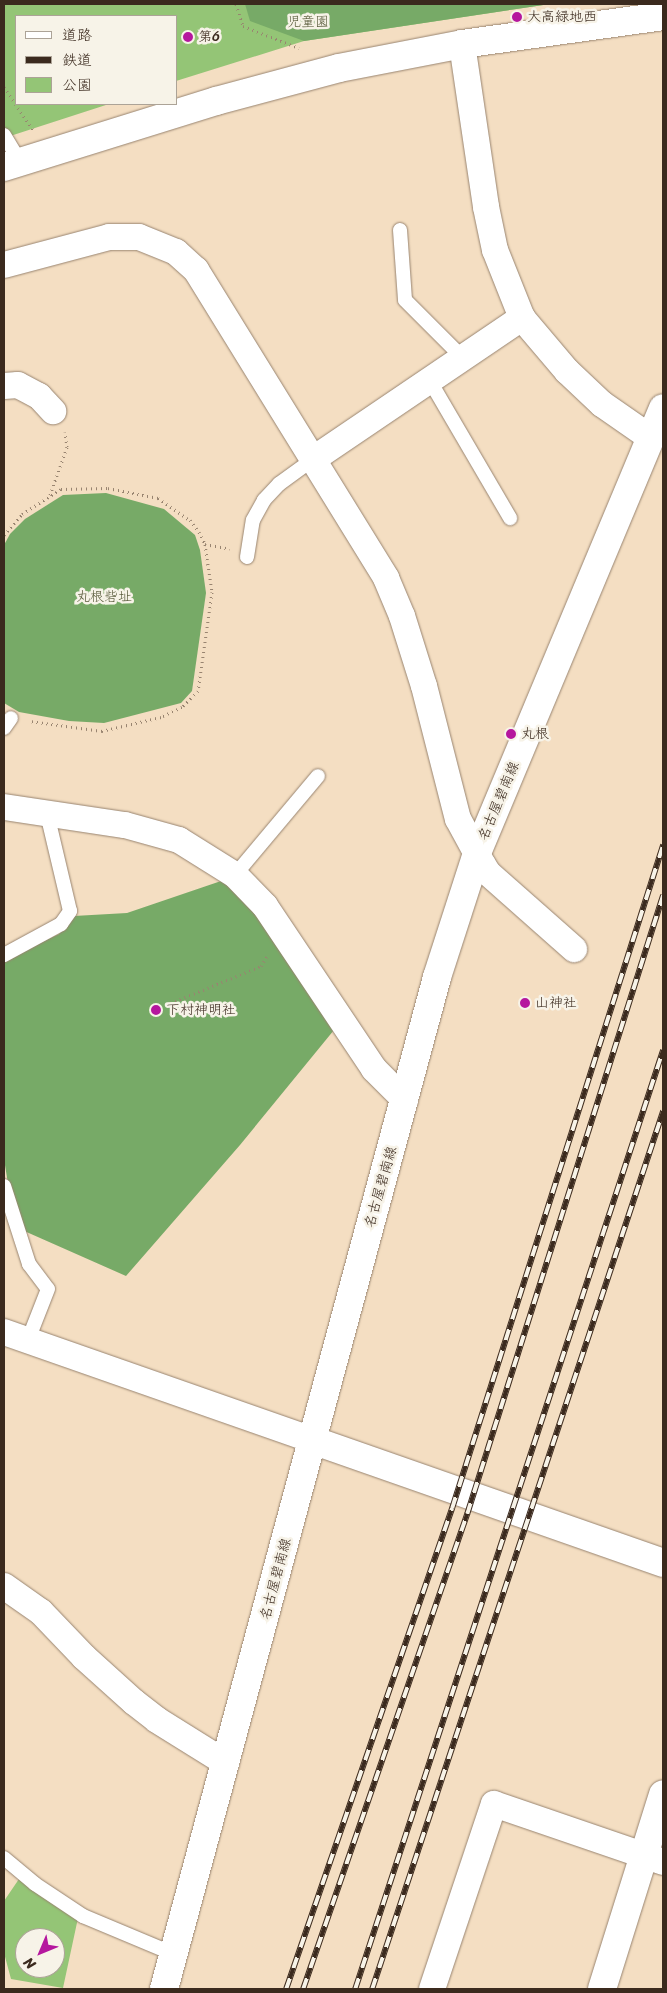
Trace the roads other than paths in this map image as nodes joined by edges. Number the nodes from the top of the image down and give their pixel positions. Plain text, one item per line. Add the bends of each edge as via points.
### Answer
1 (663, 16) edge
2 (462, 44) junction
3 (4, 134) edge
4 (12, 164) edge
5 (400, 230) dead end
6 (4, 265) edge
7 (522, 318) junction
8 (463, 358) junction
9 (430, 380) junction
10 (4, 386) edge
11 (663, 408) edge
12 (53, 411) road end
13 (651, 438) junction
14 (312, 460) junction
15 (510, 518) dead end
16 (247, 557) dead end
17 (318, 776) dead end
18 (4, 807) edge
19 (47, 814) junction
20 (478, 853) junction
21 (235, 875) junction
22 (574, 949) dead end
23 (4, 955) edge
24 (405, 1100) junction
25 (4, 1186) edge
26 (4, 1332) edge
27 (28, 1340) junction
28 (312, 1440) junction
29 (663, 1563) edge
30 (4, 1586) edge
31 (226, 1763) junction
32 (663, 1794) edge
33 (4, 1858) edge
34 (654, 1859) edge
35 (174, 1954) junction
36 (164, 1989) edge
37 (432, 1989) edge
38 (602, 1989) edge

1 - 2 main road
2 - 4 main road via 289,80
2 - 7 street via 495,250
3 - 4 lane
5 - 8 lane via 405,300
6 - 14 street via 109,237 139,237 176,252 196,270
7 - 8 street
7 - 13 street via 567,371 602,404
8 - 9 street
9 - 14 street
9 - 15 lane
10 - 12 street via 18,385 40,396
11 - 13 main road, 名古屋碧南線
13 - 20 main road, 名古屋碧南線
14 - 16 lane via 279,484 264,500 253,520
14 - 20 street via 367,543 402,616 458,819
17 - 21 lane
18 - 19 street
19 - 21 street via 125,825 179,840
19 - 23 lane via 70,911 61,924
20 - 22 street via 488,873
20 - 24 main road, 名古屋碧南線 via 437,977
21 - 24 street via 265,906 374,1069
24 - 28 main road, 名古屋碧南線
25 - 27 lane via 29,1264 48,1289
26 - 27 street
27 - 28 street
28 - 29 main road
28 - 31 main road, 名古屋碧南線
30 - 31 street via 41,1612 84,1657 142,1708
31 - 35 main road, 名古屋碧南線
32 - 34 main road
33 - 35 lane via 34,1884 83,1916
34 - 37 street via 494,1804
34 - 38 main road
35 - 36 main road, 名古屋碧南線

